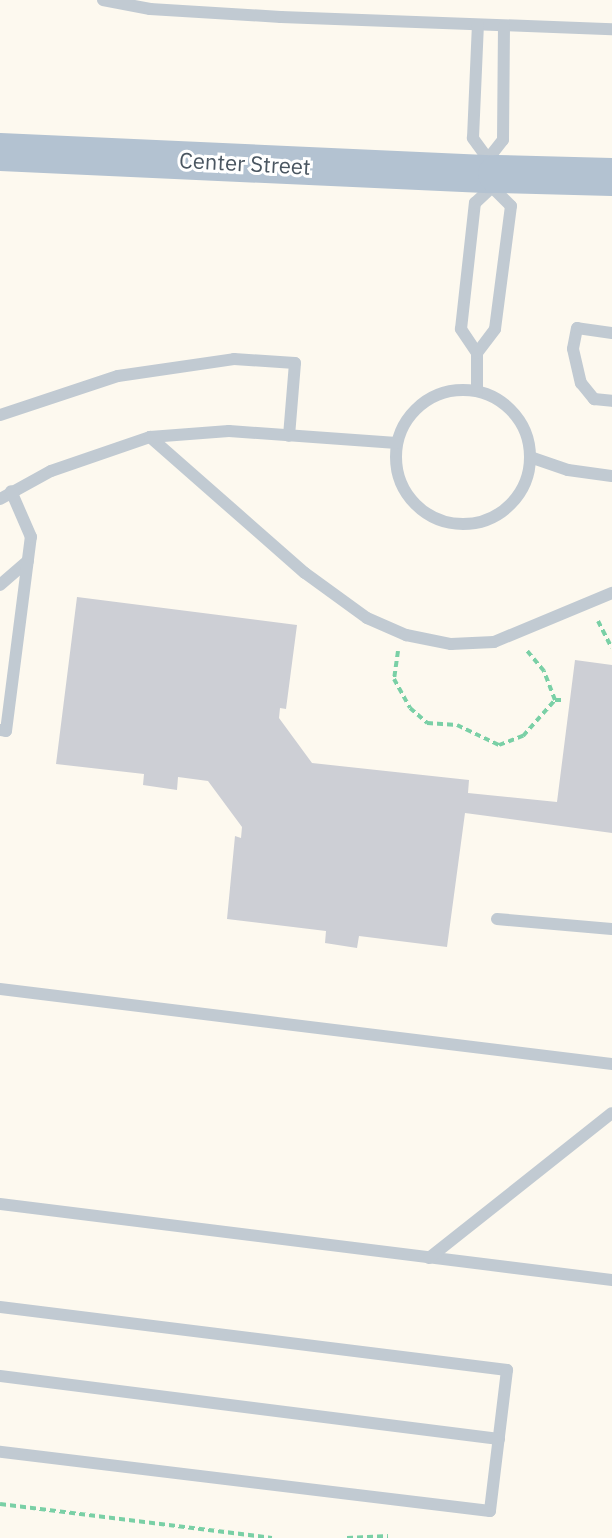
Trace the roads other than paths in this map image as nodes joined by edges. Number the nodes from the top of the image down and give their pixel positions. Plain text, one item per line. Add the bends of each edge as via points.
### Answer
1 (103, 0) edge
2 (478, 25) junction
3 (504, 27) junction
4 (612, 29) edge
5 (0, 152) edge
6 (492, 174) junction
7 (612, 177) edge
8 (612, 333) edge
9 (477, 353) junction
10 (477, 391) junction
11 (612, 401) edge
12 (0, 415) edge
13 (289, 436) junction
14 (150, 437) junction
15 (397, 443) junction
16 (530, 457) junction
17 (612, 476) edge
18 (6, 495) edge
19 (28, 561) junction
20 (0, 585) edge
21 (612, 593) edge
22 (0, 730) edge
23 (497, 919) dead end
24 (612, 929) edge
25 (0, 989) edge
26 (612, 1064) edge
27 (612, 1113) edge
28 (0, 1204) edge
29 (429, 1258) junction
30 (612, 1280) edge
31 (0, 1307) edge
32 (0, 1376) edge
33 (499, 1439) junction
34 (0, 1452) edge

1 - 2 lane via 150,9
2 - 3 lane
2 - 6 lane via 473,138
3 - 4 lane
3 - 6 lane via 503,140
5 - 6 main road, Center Street
6 - 7 main road, Center Street
6 - 9 lane via 475,203 461,329
6 - 9 lane via 511,206 495,329
8 - 11 lane via 577,328 573,349 581,383 594,399
9 - 10 lane
10 - 15 lane via 442,393 426,401 413,412
10 - 16 lane via 509,408 528,439
12 - 13 lane via 118,376 234,359 295,363
13 - 14 lane via 229,431
13 - 15 lane
14 - 18 lane via 86,457
14 - 21 lane via 305,573 367,618 406,635 451,644 494,642
15 - 16 lane via 402,487 434,518 456,525 479,523 516,499
16 - 17 lane via 568,470
18 - 19 lane via 31,537
19 - 20 lane
19 - 22 lane via 6,731
23 - 24 lane
25 - 26 lane
27 - 29 lane
28 - 29 lane
29 - 30 lane
31 - 33 lane via 507,1370
32 - 33 lane
33 - 34 lane via 490,1511

